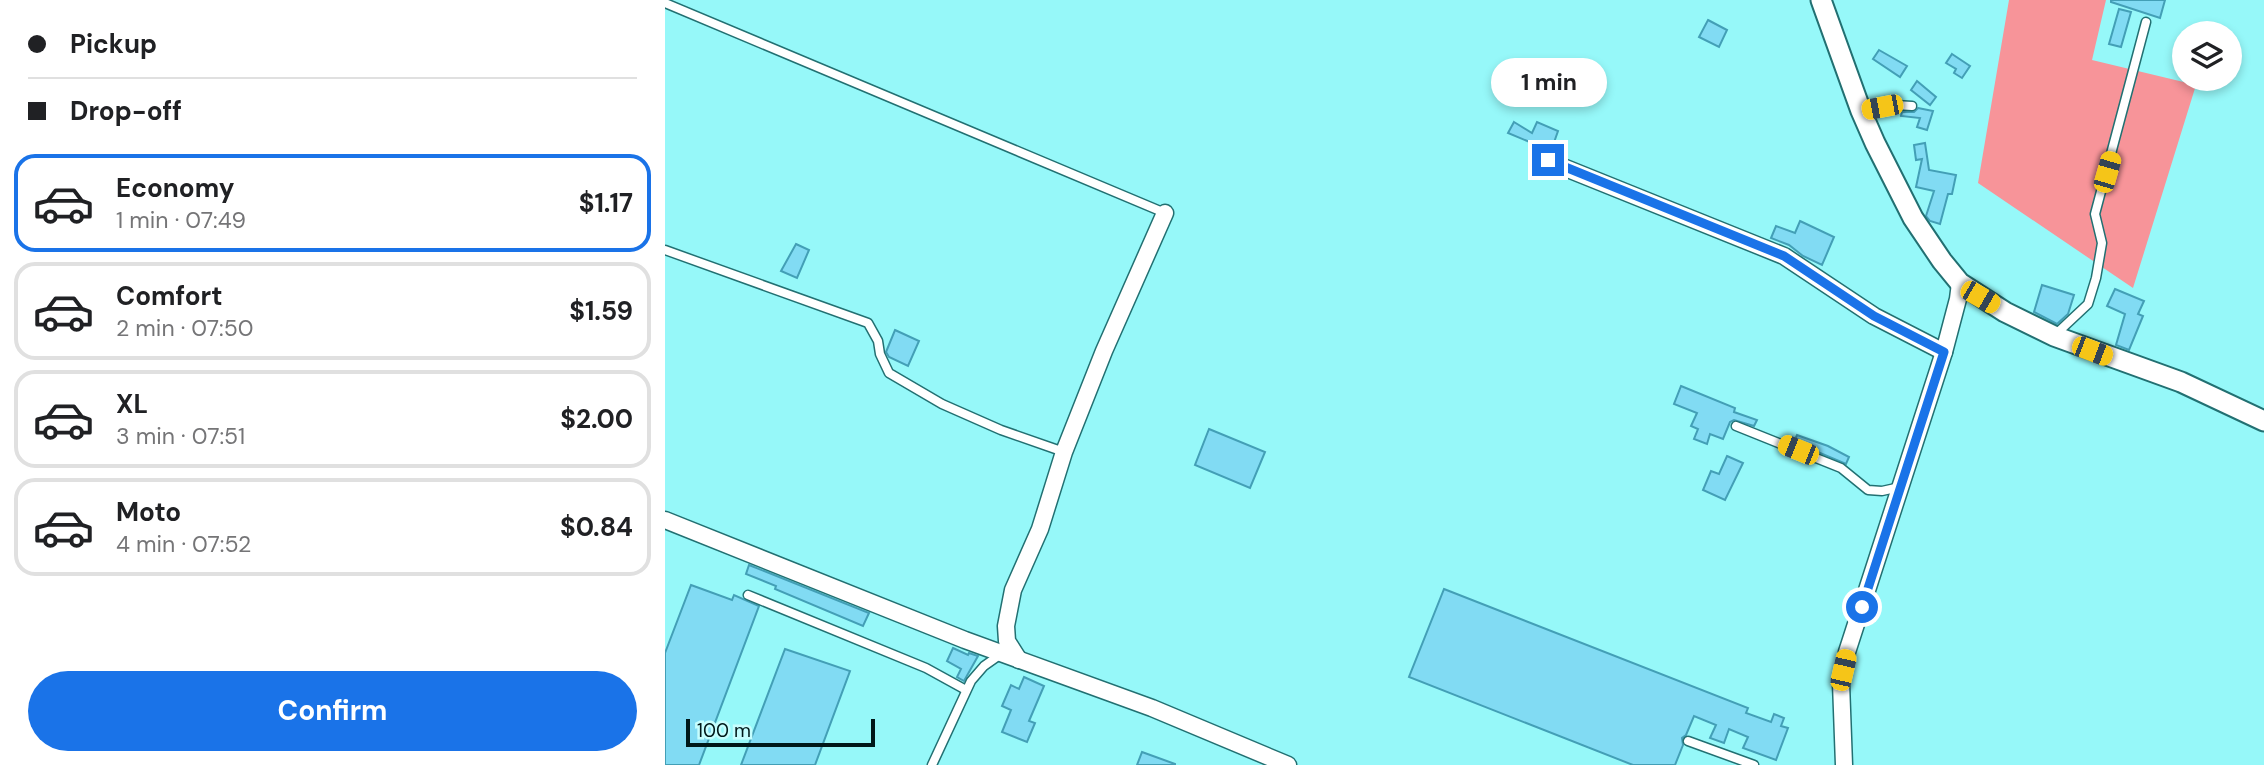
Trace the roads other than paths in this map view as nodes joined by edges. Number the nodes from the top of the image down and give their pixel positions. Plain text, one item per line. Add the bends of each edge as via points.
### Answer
1 (1821, 0) edge
2 (665, 3) edge
3 (2146, 22) dead end
4 (1912, 106) dead end
5 (1861, 111) junction
6 (1548, 160) dead end
7 (1165, 213) joint
8 (665, 250) edge
9 (1961, 283) junction
10 (2054, 336) junction
11 (1944, 352) junction
12 (2264, 421) edge
13 (1736, 426) dead end
14 (1065, 452) junction
15 (1901, 487) junction
16 (665, 520) edge
17 (748, 595) dead end
18 (1001, 653) junction
19 (1019, 660) junction
20 (967, 690) junction
21 (1688, 741) dead end
22 (932, 765) edge
23 (1288, 765) edge
24 (1753, 765) edge
25 (1844, 765) edge

1 - 5 street
2 - 7 lane
3 - 10 lane via 2095,214 2102,243 2096,278 2088,304
4 - 5 lane
5 - 9 street via 1913,218
6 - 11 street via 1784,256 1874,316
7 - 14 street
8 - 14 lane via 868,323 889,373 977,420
9 - 10 street
9 - 11 street
10 - 12 street via 2181,382
11 - 15 street
13 - 15 lane via 1840,468 1868,490
14 - 19 street via 1040,529 1013,590 1007,640
15 - 25 street via 1843,670
16 - 18 street
17 - 20 lane via 926,668
18 - 19 street
18 - 20 lane via 984,666
19 - 23 street via 1152,708
20 - 22 lane
21 - 24 lane

